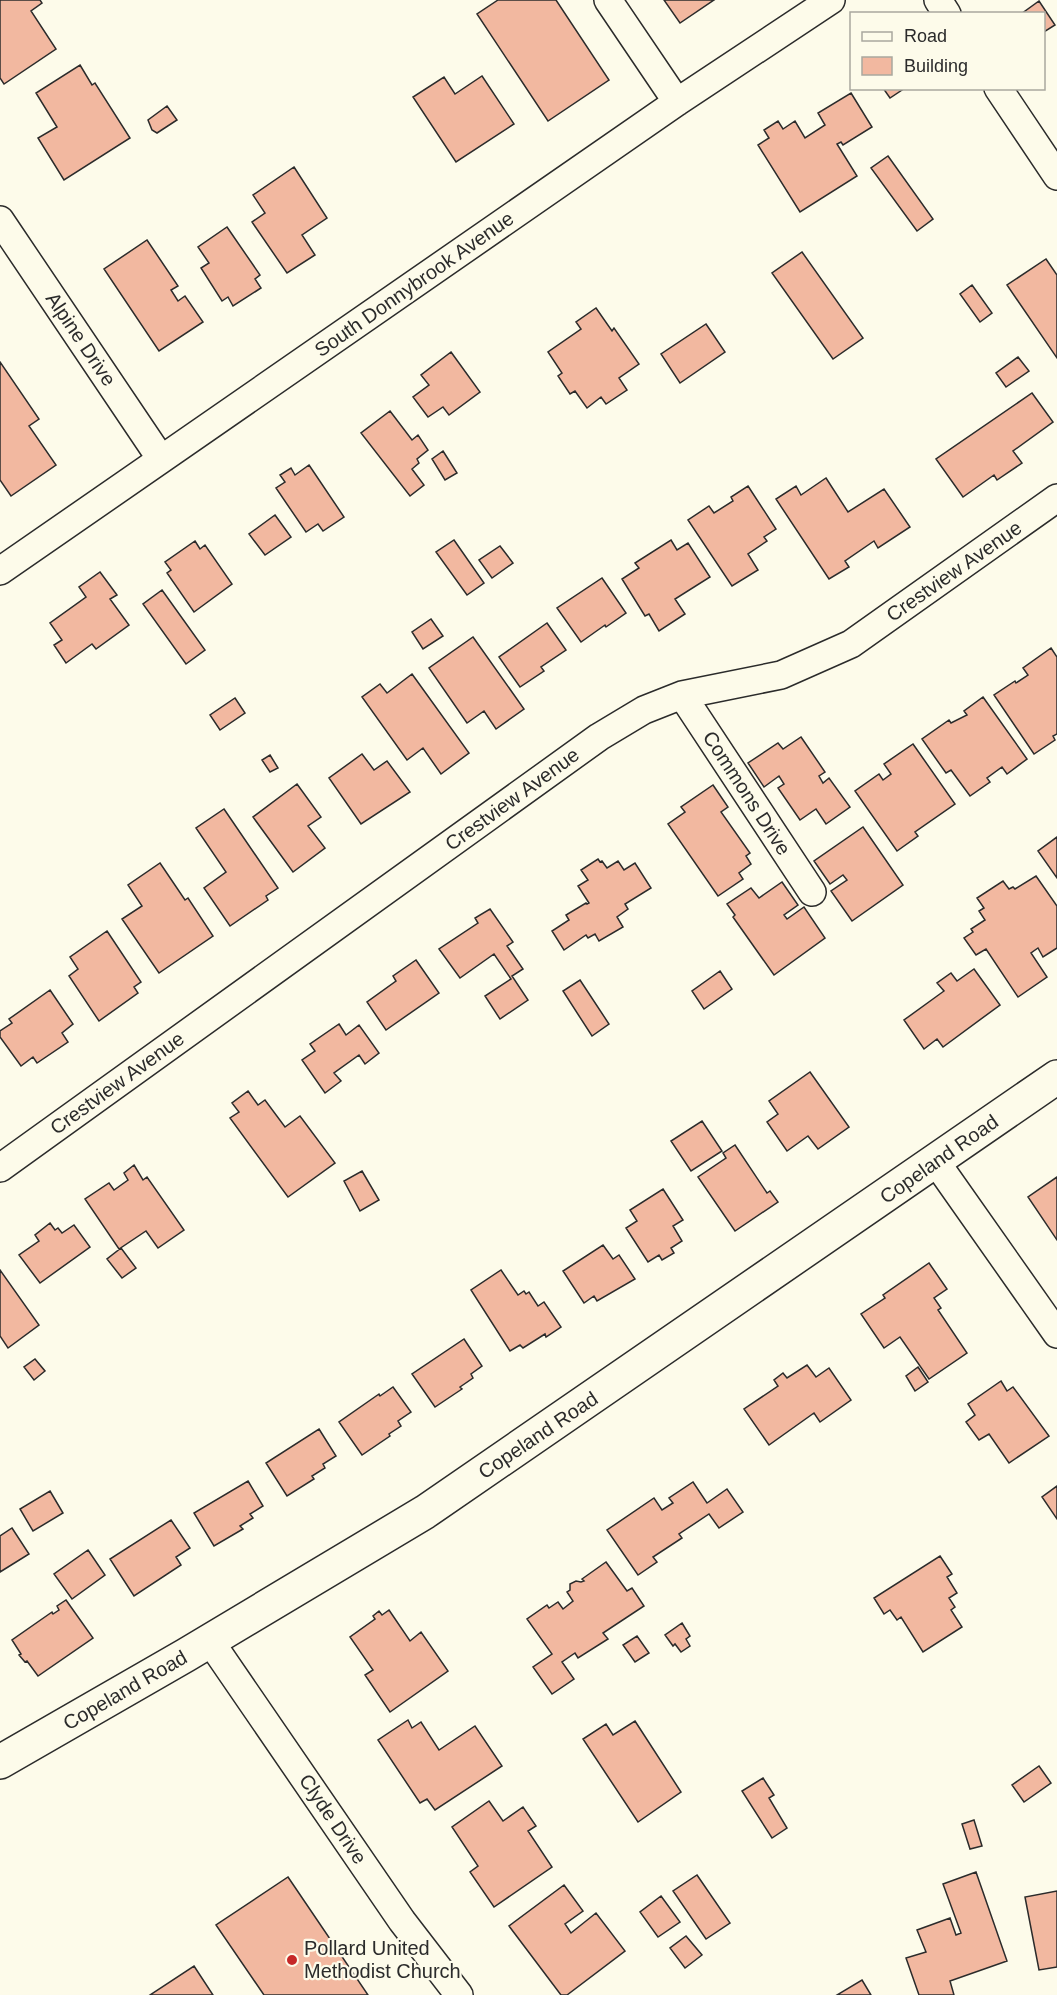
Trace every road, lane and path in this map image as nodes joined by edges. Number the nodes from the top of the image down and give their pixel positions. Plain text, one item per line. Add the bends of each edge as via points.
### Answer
1 (608, 0) edge
2 (831, 0) edge
3 (999, 90) edge
4 (677, 102) junction
5 (1057, 177) edge
6 (0, 220) edge
7 (161, 459) junction
8 (1057, 498) edge
9 (0, 571) edge
10 (682, 695) junction
11 (812, 892) dead end
12 (1057, 1077) edge
13 (936, 1162) junction
14 (0, 1168) edge
15 (1057, 1334) edge
16 (210, 1641) junction
17 (0, 1762) edge
18 (459, 1995) edge

1 - 4 street
2 - 4 street, South Donnybrook Avenue
3 - 5 street
4 - 7 street, South Donnybrook Avenue
6 - 7 street, Alpine Drive
7 - 9 street, South Donnybrook Avenue
8 - 10 street, Crestview Avenue via 851,644 781,675
10 - 11 street, Commons Drive
10 - 14 street, Crestview Avenue via 644,710 599,737
12 - 13 street, Copeland Road
13 - 15 street
13 - 16 street, Copeland Road via 425,1512
16 - 17 street, Copeland Road
16 - 18 street, Clyde Drive via 402,1921

